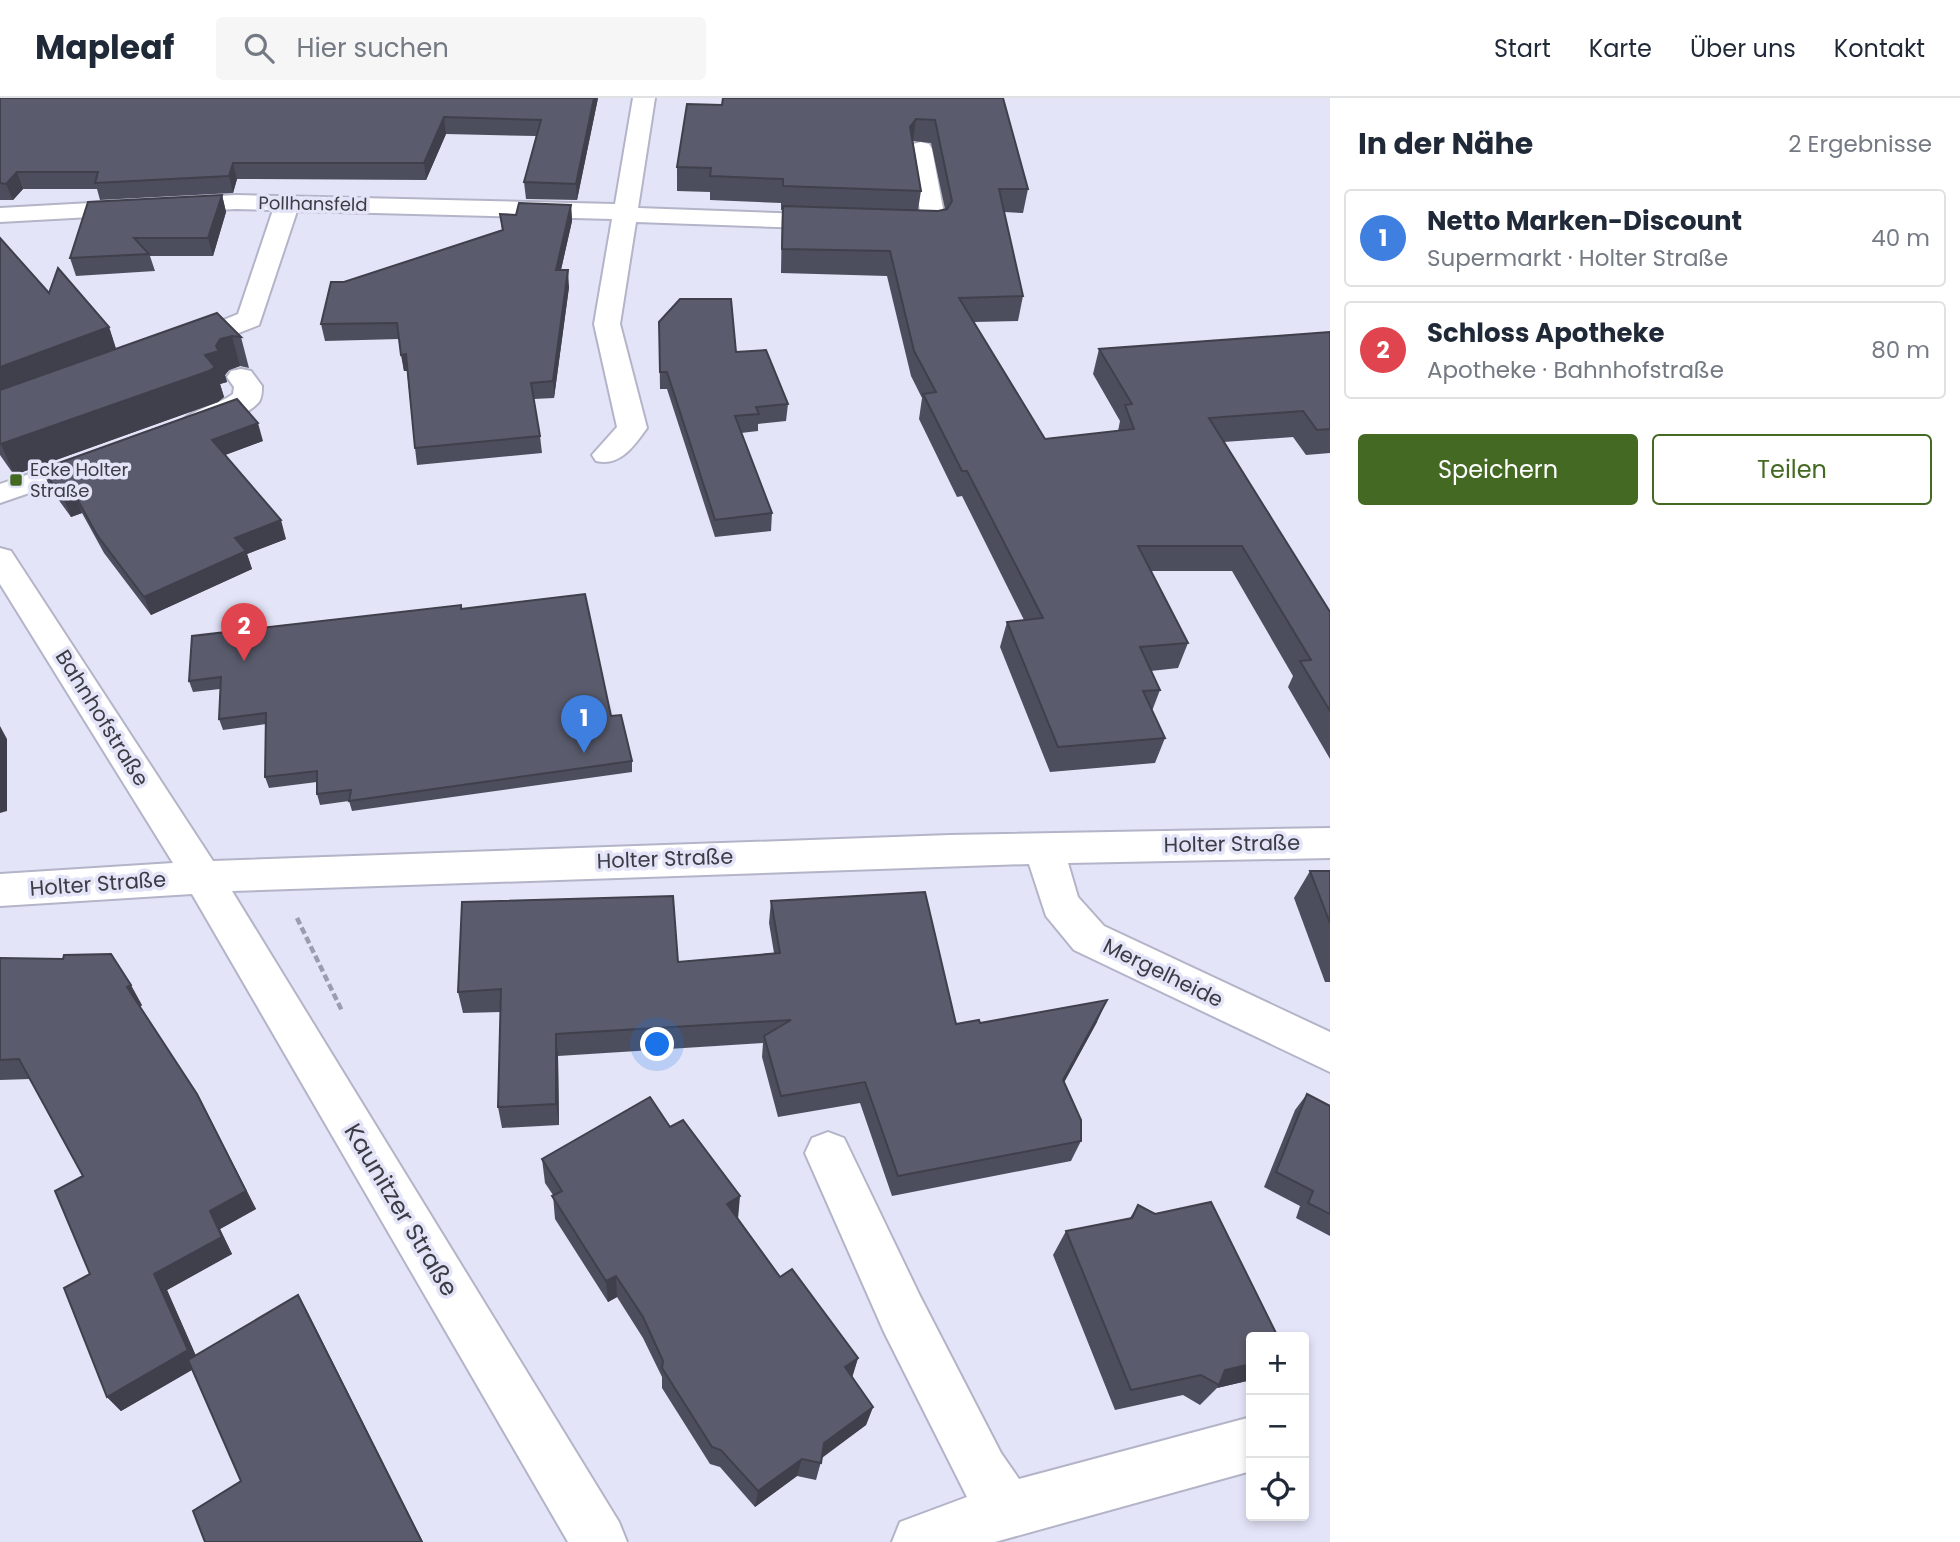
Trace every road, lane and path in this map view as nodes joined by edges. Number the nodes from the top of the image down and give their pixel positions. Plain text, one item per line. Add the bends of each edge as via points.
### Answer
1 (645, 98) edge
2 (921, 149) edge
3 (287, 204) junction
4 (626, 212) junction
5 (0, 215) edge
6 (851, 223) edge
7 (879, 223) edge
8 (155, 358) edge
9 (241, 377) dead end
10 (162, 436) edge
11 (125, 449) edge
12 (607, 455) dead end
13 (0, 494) edge
14 (0, 558) edge
15 (1330, 843) edge
16 (1044, 848) junction
17 (203, 878) junction
18 (0, 890) edge
19 (1330, 1053) edge
20 (828, 1153) dead end
21 (1246, 1445) edge
22 (1007, 1510) junction
23 (599, 1542) edge
24 (920, 1542) edge

1 - 4 street
2 - 7 street via 934,225
3 - 4 street, Pollhansfeld
3 - 5 street, Pollhansfeld
3 - 8 street via 250,319
4 - 6 street, Pollhansfeld via 643,217
4 - 12 street via 607,324 632,428
9 - 10 street via 247,398 212,418
11 - 13 street
14 - 17 street, Bahnhofstraße
15 - 16 street, Holter Straße
16 - 17 street, Holter Straße
16 - 19 street, Mergelheide via 1060,904 1089,938
17 - 18 street, Holter Straße
17 - 23 street, Kaunitzer Straße
20 - 22 street via 909,1327 982,1472
21 - 22 street
22 - 24 street

